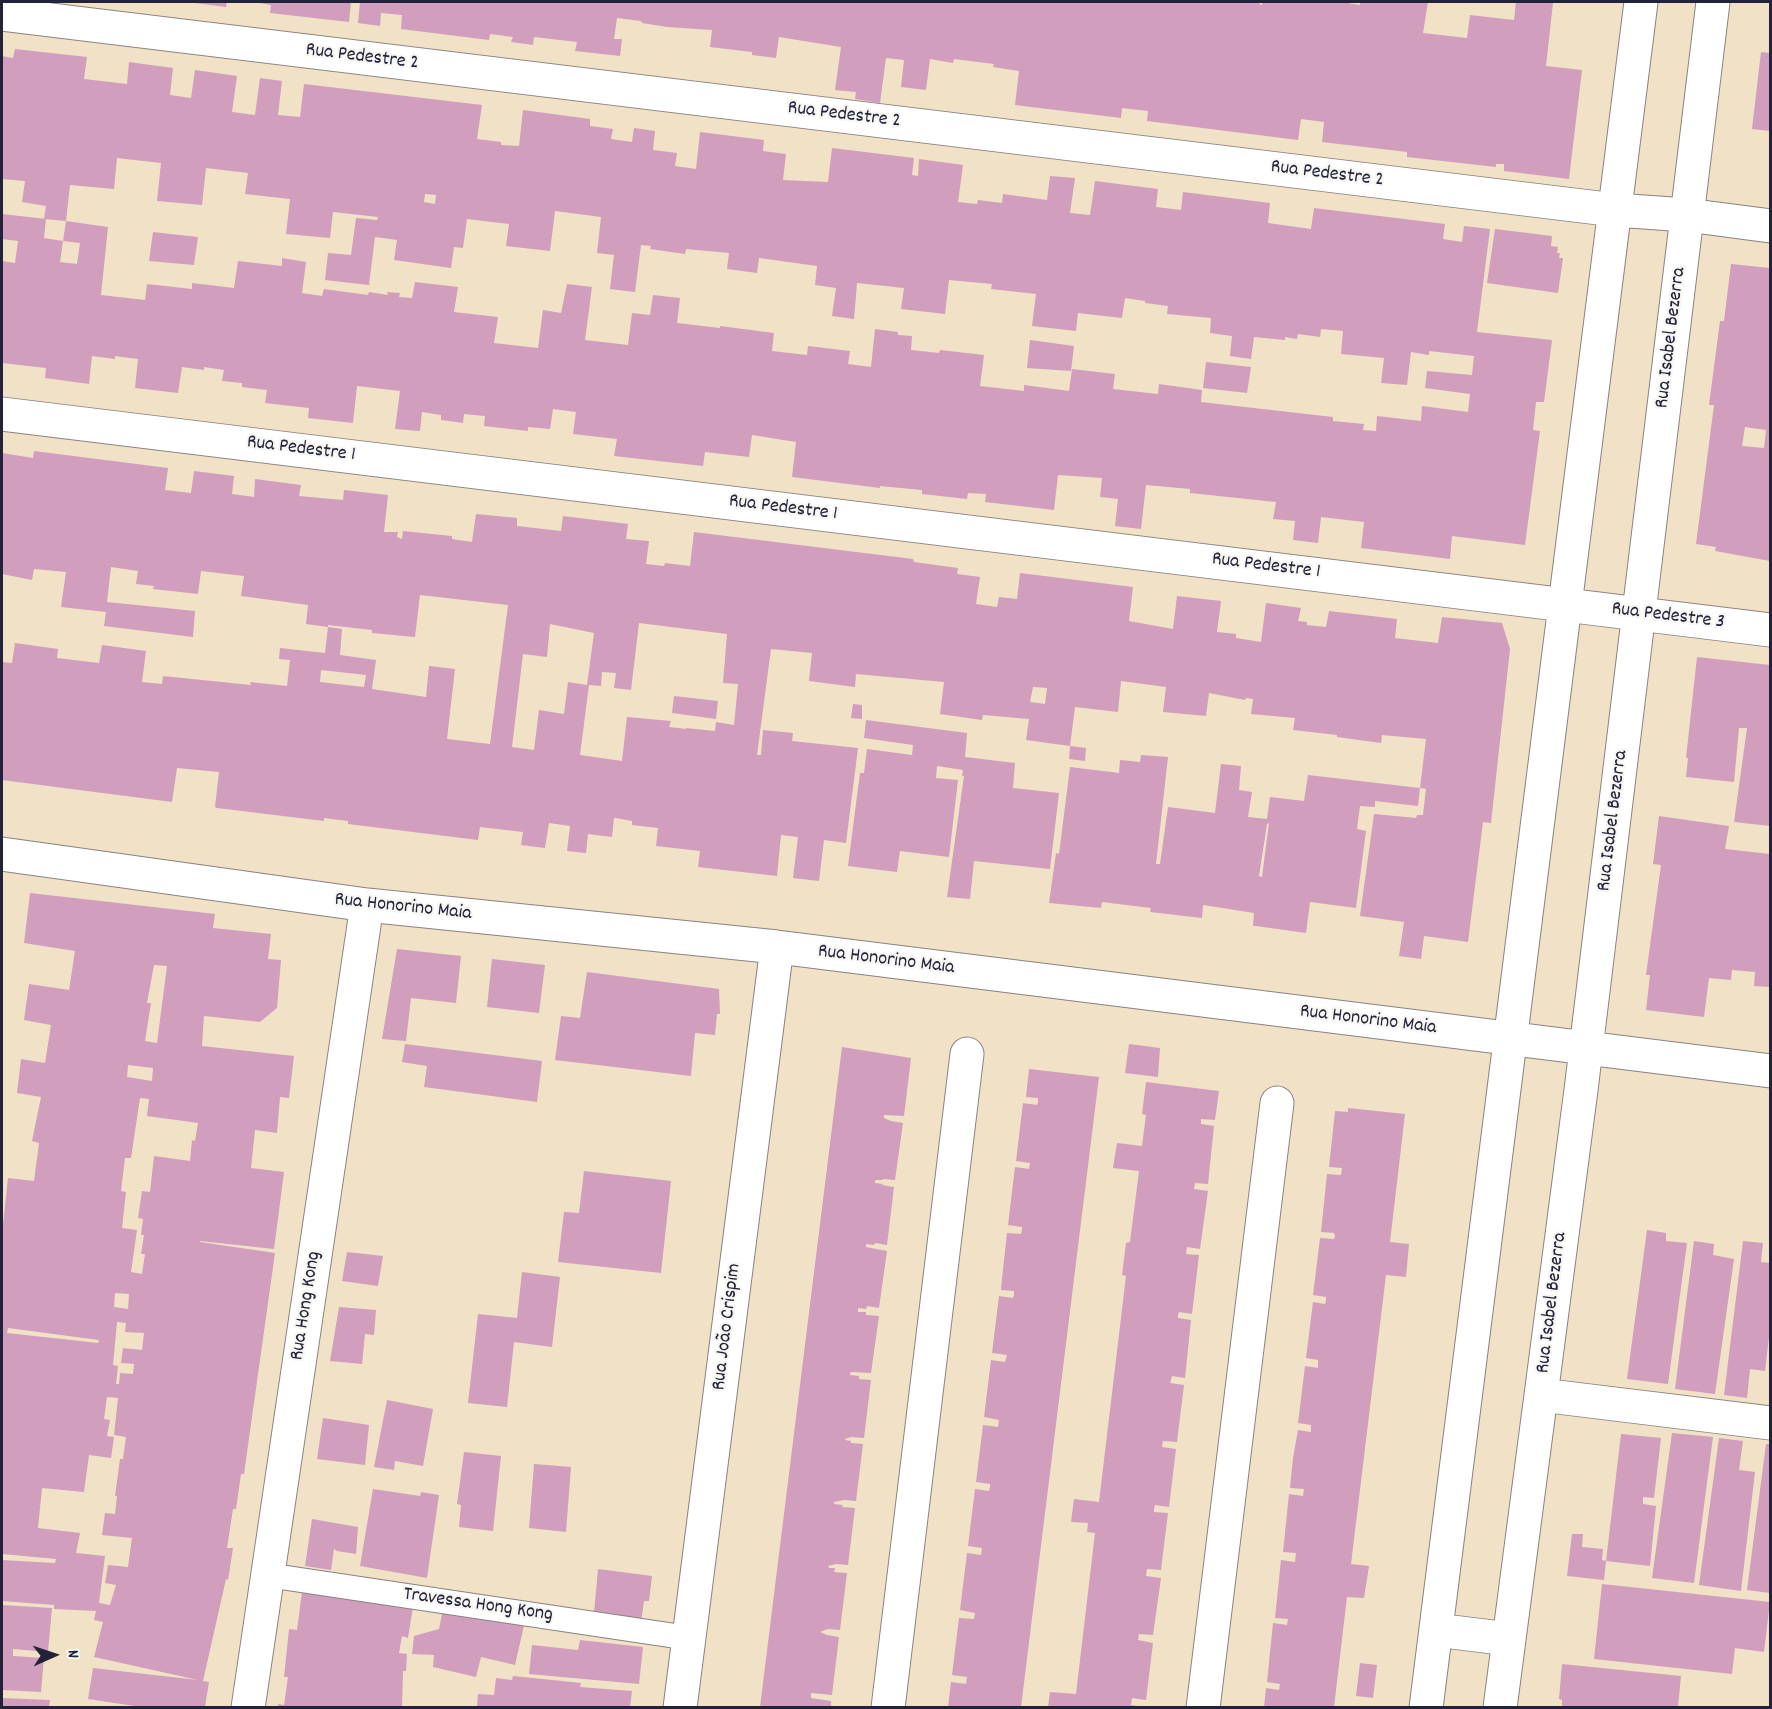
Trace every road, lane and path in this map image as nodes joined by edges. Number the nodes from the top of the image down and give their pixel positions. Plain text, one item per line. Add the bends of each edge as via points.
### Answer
1 (1641, 2) edge
2 (1713, 2) edge
3 (2, 14) edge
4 (1615, 210) junction
5 (1687, 215) junction
6 (1770, 226) edge
7 (2, 414) edge
8 (1565, 603) junction
9 (1640, 613) junction
10 (1770, 630) edge
11 (2, 857) edge
12 (367, 905) junction
13 (777, 947) junction
14 (1510, 1039) junction
15 (1586, 1048) junction
16 (967, 1054) dead end
17 (1770, 1071) edge
18 (1277, 1103) dead end
19 (1541, 1395) junction
20 (1770, 1423) edge
21 (267, 1575) junction
22 (1436, 1630) junction
23 (689, 1638) junction
24 (1509, 1639) junction
25 (248, 1707) edge
26 (680, 1707) edge
27 (888, 1707) edge
28 (1203, 1707) edge
29 (1426, 1707) edge
30 (1500, 1707) edge

1 - 4 street
2 - 5 street, Rua Isabel Bezerra
3 - 4 street, Rua Pedestre 2
4 - 5 street, Rua Pedestre 2
4 - 8 street
5 - 6 street, Rua Pedestre 2
5 - 9 street, Rua Isabel Bezerra
7 - 8 street, Rua Pedestre 1
8 - 9 street, Rua Pedestre 3
8 - 14 street
9 - 10 street, Rua Pedestre 3
9 - 15 street, Rua Isabel Bezerra
11 - 12 street, Rua Honorino Maia
12 - 13 street, Rua Honorino Maia
12 - 21 street, Rua Hong Kong
13 - 14 street, Rua Honorino Maia
13 - 23 street, Rua João Crispim
14 - 15 street, Rua Honorino Maia
14 - 22 street
15 - 17 street, Rua Honorino Maia
15 - 19 street, Rua Isabel Bezerra
16 - 27 street
18 - 28 street
19 - 20 street
19 - 24 street, Rua Isabel Bezerra
21 - 23 lane, Travessa Hong Kong
21 - 25 street, Rua Hong Kong
22 - 24 street
22 - 29 street
23 - 26 street, Rua João Crispim
24 - 30 street, Rua Isabel Bezerra

